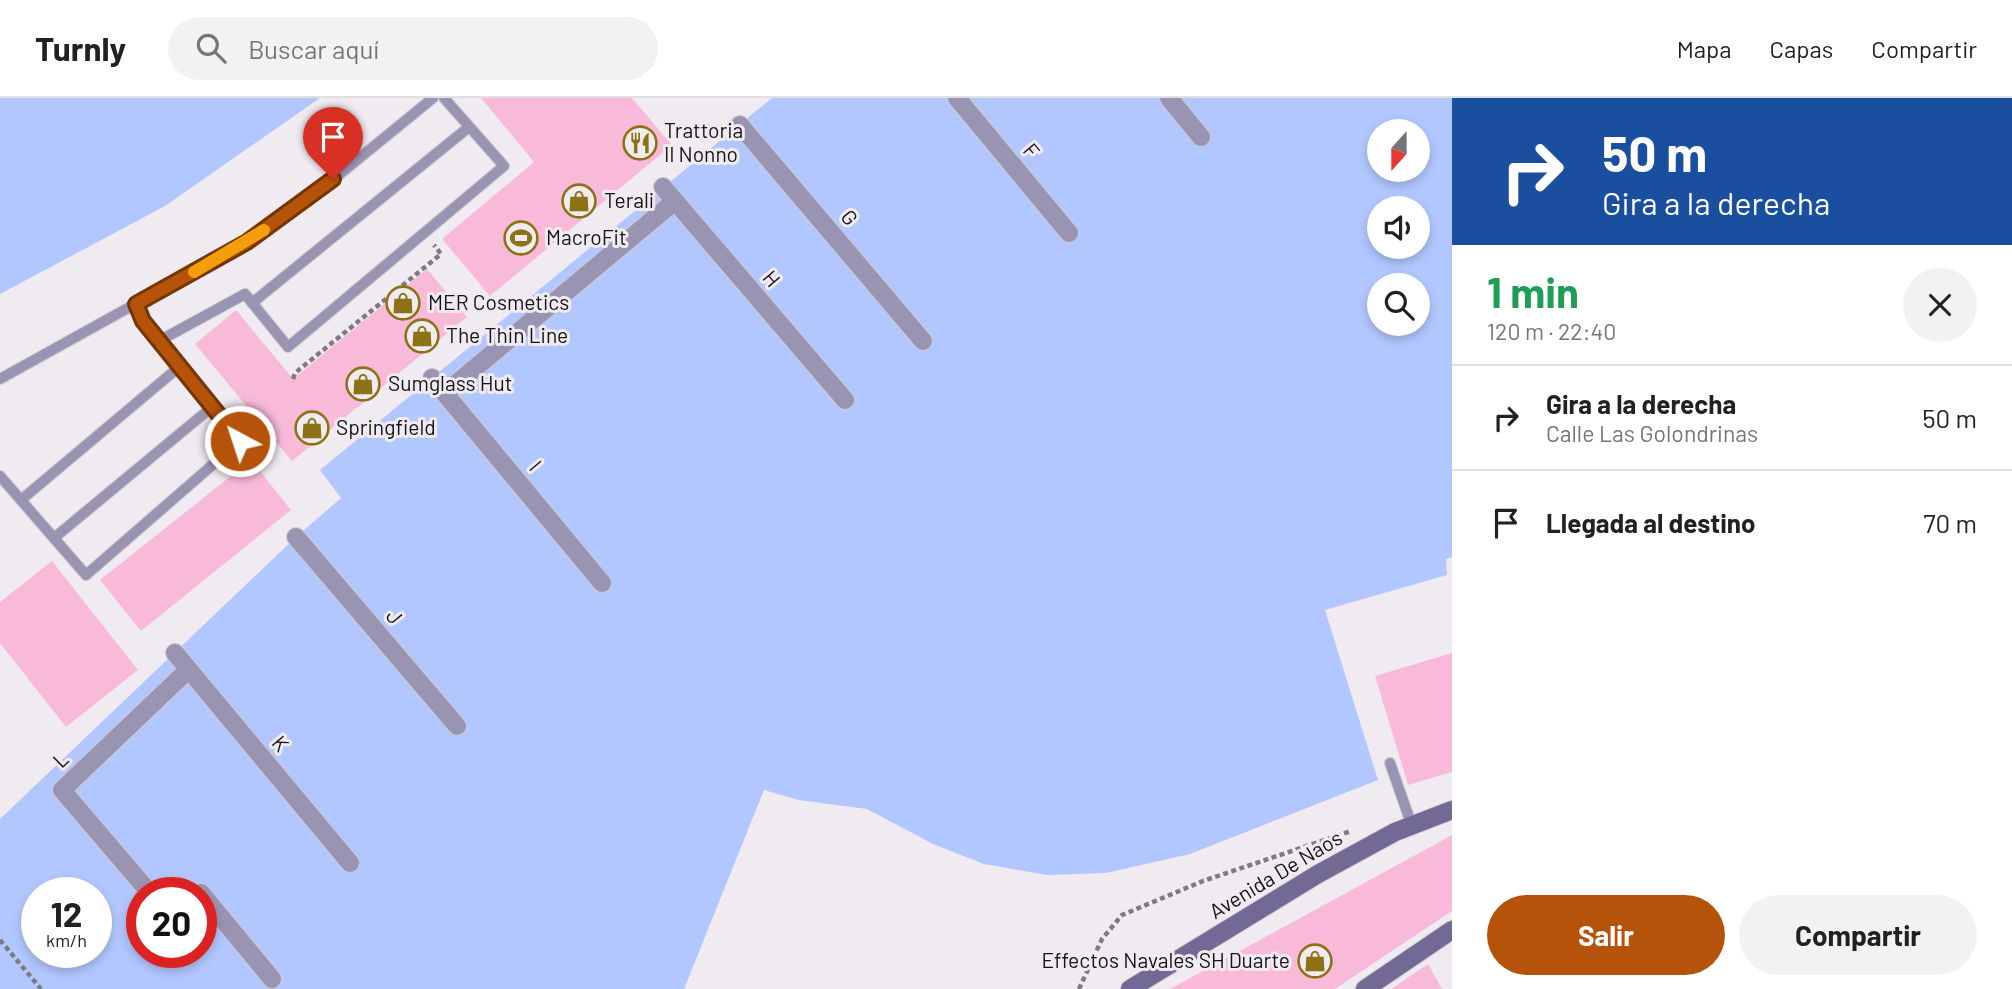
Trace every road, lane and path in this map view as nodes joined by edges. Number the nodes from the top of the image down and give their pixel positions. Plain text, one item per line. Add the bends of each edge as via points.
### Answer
1 (432, 98) edge
2 (444, 98) edge
3 (957, 98) edge
4 (1169, 98) edge
5 (740, 125) dead end
6 (469, 127) junction
7 (1201, 137) dead end
8 (423, 232) junction
9 (1069, 233) dead end
10 (252, 303) junction
11 (136, 304) junction
12 (159, 341) junction
13 (923, 341) dead end
14 (179, 367) junction
15 (432, 378) dead end
16 (0, 379) edge
17 (293, 379) dead end
18 (445, 393) junction
19 (845, 400) dead end
20 (212, 407) junction
21 (0, 476) edge
22 (21, 500) junction
23 (296, 537) dead end
24 (54, 538) junction
25 (602, 583) dead end
26 (175, 653) dead end
27 (188, 670) junction
28 (457, 726) dead end
29 (1390, 762) dead end
30 (1452, 810) edge
31 (1412, 826) junction
32 (1355, 830) dead end
33 (350, 863) dead end
34 (136, 877) edge
35 (217, 912) edge
36 (1452, 930) edge
37 (0, 940) edge
38 (272, 979) dead end
39 (41, 989) edge
40 (1079, 989) edge
41 (1130, 989) edge
42 (1365, 989) edge

1 - 11 lane via 247,242
2 - 6 lane
3 - 9 street, F
4 - 7 street
5 - 13 street, G
6 - 8 lane via 504,166
6 - 10 lane
8 - 10 lane via 288,347
8 - 17 path via 440,254
10 - 12 lane via 245,294
11 - 12 lane
11 - 16 lane
12 - 14 lane
14 - 20 lane
14 - 22 lane
15 - 18 street, I
18 - 19 street, H via 669,194
18 - 25 street, I
20 - 24 lane
20 - 24 lane via 240,441 86,575
21 - 22 lane
22 - 24 lane
23 - 28 street, J
26 - 27 street, K
27 - 33 street, K
27 - 34 street, L via 62,790
29 - 31 lane
30 - 31 street, Avenida De Naos
31 - 41 street, Avenida De Naos via 1318,874
32 - 40 path via 1203,881 1122,915 1102,939
35 - 38 street
36 - 42 street
37 - 39 path

